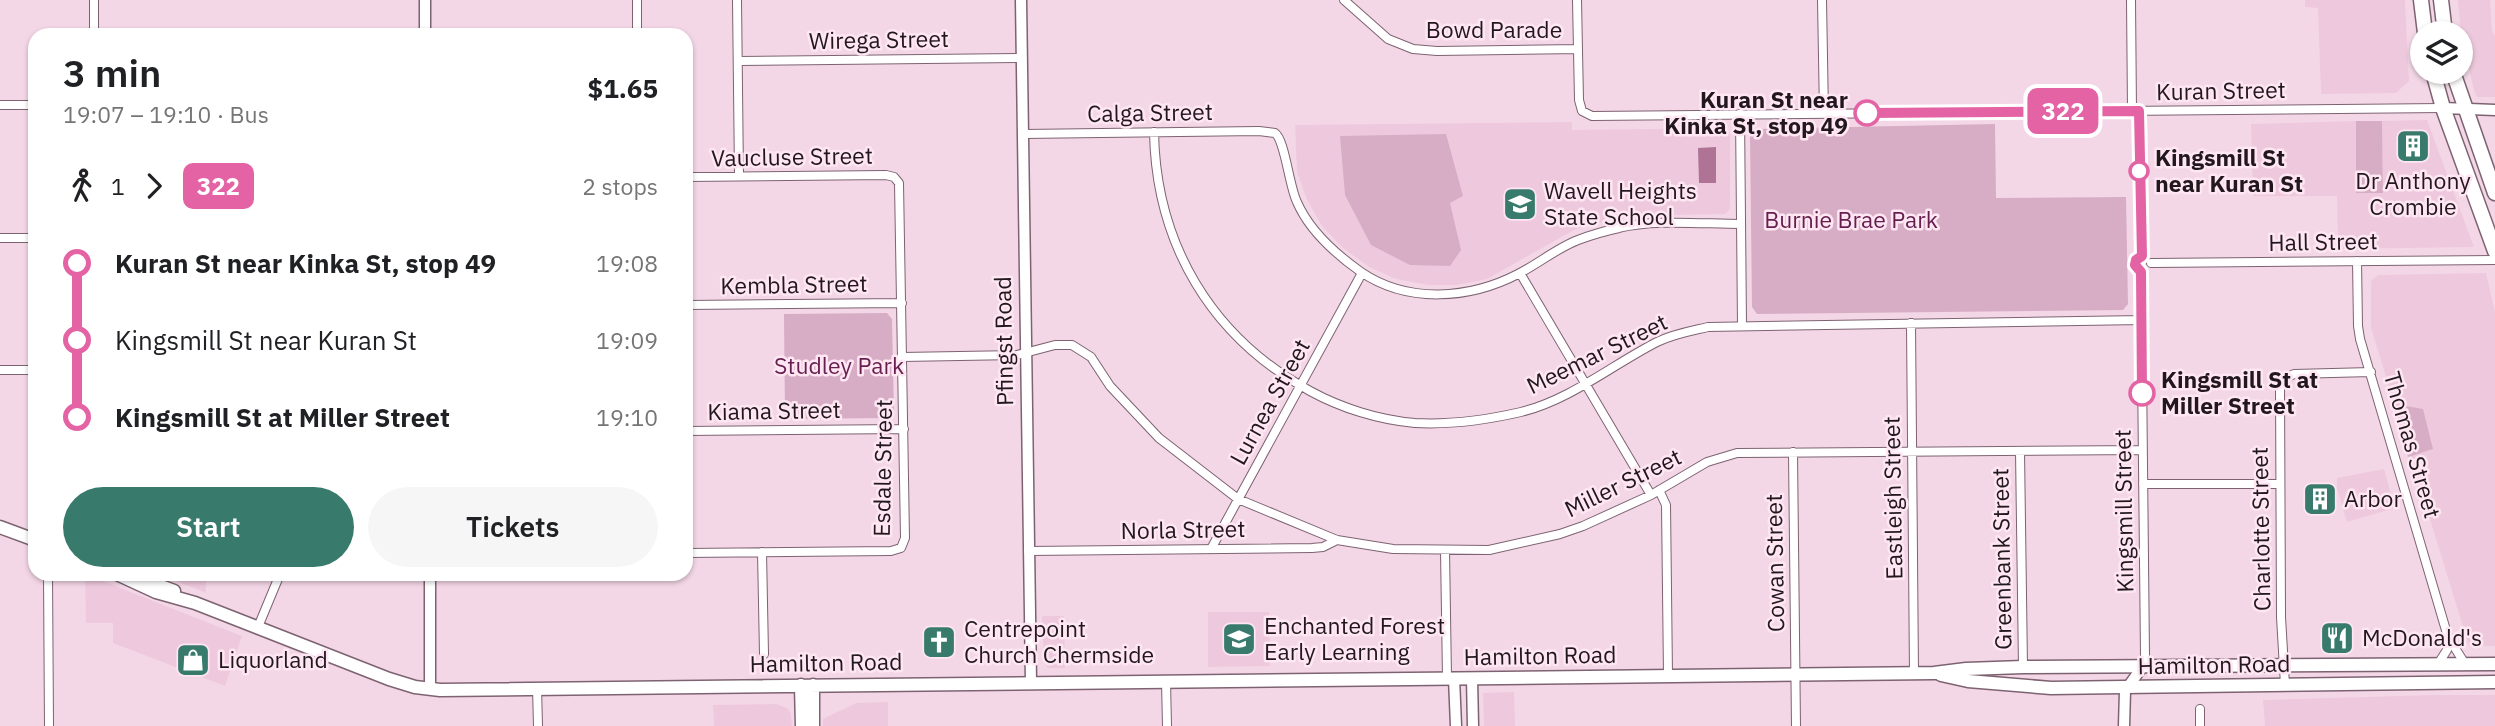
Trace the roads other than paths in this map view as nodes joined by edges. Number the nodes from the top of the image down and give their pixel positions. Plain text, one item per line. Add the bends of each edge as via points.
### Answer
1 (94, 0) edge
2 (425, 0) edge
3 (636, 0) edge
4 (737, 0) edge
5 (1021, 0) edge
6 (1344, 0) edge
7 (1577, 0) edge
8 (1822, 0) edge
9 (2131, 0) edge
10 (2421, 0) edge
11 (2441, 0) edge
12 (2424, 21) edge
13 (2444, 21) edge
14 (94, 28) edge
15 (425, 28) edge
16 (637, 28) edge
17 (1578, 49) junction
18 (1021, 58) junction
19 (738, 61) junction
20 (2436, 84) edge
21 (2457, 84) edge
22 (0, 105) edge
23 (28, 105) edge
24 (2443, 108) junction
25 (2464, 109) junction
26 (2495, 110) edge
27 (2136, 111) junction
28 (1740, 114) junction
29 (1824, 114) junction
30 (1154, 132) junction
31 (1023, 134) junction
32 (693, 177) edge
33 (740, 177) junction
34 (897, 179) joint
35 (2495, 193) edge
36 (1741, 224) junction
37 (0, 238) edge
38 (28, 238) edge
39 (2495, 251) edge
40 (2142, 256) junction
41 (2495, 260) edge
42 (2357, 261) junction
43 (2151, 263) junction
44 (2141, 272) junction
45 (1362, 273) junction
46 (1520, 273) junction
47 (902, 303) junction
48 (693, 305) edge
49 (2141, 320) junction
50 (1911, 323) junction
51 (1742, 325) junction
52 (1025, 352) junction
53 (902, 357) junction
54 (0, 370) edge
55 (28, 370) edge
56 (2371, 372) junction
57 (1585, 383) junction
58 (1301, 386) junction
59 (904, 429) junction
60 (693, 431) edge
61 (2143, 450) junction
62 (2020, 451) junction
63 (1793, 452) junction
64 (1912, 452) junction
65 (2143, 484) junction
66 (2280, 484) junction
67 (1655, 492) junction
68 (1238, 499) junction
69 (0, 527) edge
70 (28, 537) edge
71 (1337, 540) junction
72 (1210, 549) junction
73 (1445, 550) junction
74 (1028, 551) junction
75 (762, 552) junction
76 (693, 553) edge
77 (48, 581) edge
78 (132, 581) edge
79 (150, 581) edge
80 (277, 581) edge
81 (430, 581) edge
82 (195, 603) junction
83 (258, 627) junction
84 (2448, 637) junction
85 (764, 654) dead end
86 (2438, 664) junction
87 (2465, 664) junction
88 (2495, 664) edge
89 (2283, 665) junction
90 (2143, 666) junction
91 (2023, 667) junction
92 (1914, 673) junction
93 (1934, 673) junction
94 (1796, 674) junction
95 (1668, 675) junction
96 (1451, 678) junction
97 (1472, 678) junction
98 (1166, 681) junction
99 (2495, 681) edge
100 (1031, 682) junction
101 (807, 685) junction
102 (2284, 685) junction
103 (537, 687) junction
104 (2127, 687) junction
105 (430, 689) junction
106 (2200, 709) dead end
107 (49, 726) edge
108 (538, 726) edge
109 (802, 726) edge
110 (813, 726) edge
111 (1167, 726) edge
112 (1456, 726) edge
113 (1473, 726) edge
114 (1796, 726) edge
115 (2124, 726) edge
116 (2200, 726) edge

1 - 14 street
2 - 15 street
3 - 16 street
4 - 19 street
5 - 18 street, Pfingst Road
6 - 17 street, Bowd Parade via 1388,39 1413,50
7 - 17 street
8 - 29 street
9 - 27 street
10 - 12 highway
11 - 13 highway
17 - 28 street, Kuran Street via 1582,111 1594,117
18 - 19 street, Wirega Street
18 - 31 street, Pfingst Road
19 - 33 street
20 - 24 highway
21 - 25 highway
22 - 23 street
24 - 25 street
24 - 27 street, Kuran Street
24 - 39 highway
25 - 26 street
25 - 35 highway
27 - 29 street, Kuran Street
27 - 40 street
28 - 29 street, Kuran Street
28 - 36 street
30 - 31 street, Calga Street
30 - 45 street, Calga Street via 1266,131 1278,135 1297,204 1313,228
30 - 58 street, Meemar Street via 1162,204 1191,277 1209,307 1243,344
31 - 52 street, Pfingst Road
32 - 33 street, Vaucluse Street
33 - 34 street, Vaucluse Street via 886,175
34 - 47 street, Esdale Street
36 - 46 street via 1627,226 1578,240
36 - 51 street
37 - 38 street
40 - 43 street
40 - 44 street via 2135,262
41 - 42 street, Hall Street
42 - 43 street, Hall Street
42 - 56 street, Thomas Street via 2358,326
43 - 44 street
44 - 49 street, Kingsmill Street
45 - 46 street via 1396,289 1426,294 1472,291
45 - 58 street, Lurnea Street
46 - 57 street
47 - 48 street, Kembla Street
47 - 53 street, Esdale Street
49 - 50 street, Meemar Street
49 - 61 street, Kingsmill Street
50 - 51 street, Meemar Street
50 - 64 street, Eastleigh Street
51 - 57 street, Meemar Street via 1708,327 1659,341
52 - 53 street, Miller Street
52 - 68 street, Miller Street via 1061,344 1081,349 1159,438
52 - 74 street, Pfingst Road
53 - 59 street, Esdale Street
54 - 55 street
56 - 66 street, Charlotte Street via 2294,374 2283,379 2279,390
56 - 84 street, Thomas Street
57 - 58 street, Meemar Street via 1523,411 1437,423 1362,412
57 - 67 street
58 - 68 street, Lurnea Street
59 - 60 street, Kiama Street
59 - 75 street, Esdale Street via 905,538 901,548
61 - 62 street, Miller Street
61 - 65 street, Kingsmill Street
62 - 64 street, Miller Street
62 - 91 street, Greenbank Street
63 - 64 street, Miller Street
63 - 67 street, Miller Street via 1737,453 1714,459
63 - 94 street, Cowan Street
64 - 92 street, Eastleigh Street
65 - 66 street
65 - 90 street, Kingsmill Street
66 - 89 street, Charlotte Street
67 - 73 street, Miller Street via 1560,534 1489,550
67 - 95 street via 1666,505
68 - 71 street, Miller Street
68 - 72 street, Lurnea Street
69 - 70 main road
71 - 72 street, Norla Street via 1312,548
71 - 73 street, Miller Street via 1393,549
72 - 74 street, Norla Street
73 - 96 street
74 - 100 street, Pfingst Road
75 - 76 street
75 - 85 street
77 - 107 street
78 - 82 main road, Hamilton Road
79 - 82 main road, Hamilton Road
80 - 83 street
81 - 105 street
82 - 83 main road, Hamilton Road
83 - 105 main road, Hamilton Road via 404,684
84 - 86 street via 2447,650
84 - 87 street, Thomas Street
86 - 87 main road, Hamilton Road
86 - 89 main road, Hamilton Road
87 - 88 main road, Hamilton Road
89 - 90 main road, Hamilton Road
89 - 102 street, Charlotte Street
90 - 91 main road, Hamilton Road
90 - 104 street
91 - 93 main road, Hamilton Road
92 - 93 main road, Hamilton Road
92 - 94 main road, Hamilton Road
93 - 104 main road, Hamilton Road via 2036,688
94 - 95 main road, Hamilton Road
94 - 114 street, Cowan Street
95 - 97 main road, Hamilton Road
96 - 97 main road, Hamilton Road
96 - 98 main road, Hamilton Road
96 - 112 street
97 - 113 street
98 - 100 main road, Hamilton Road
98 - 111 street
99 - 102 main road, Hamilton Road
100 - 101 main road, Hamilton Road
101 - 103 main road, Hamilton Road
101 - 109 main road
101 - 110 main road
102 - 104 main road, Hamilton Road
103 - 105 main road, Hamilton Road
103 - 108 street
104 - 115 street
106 - 116 street

